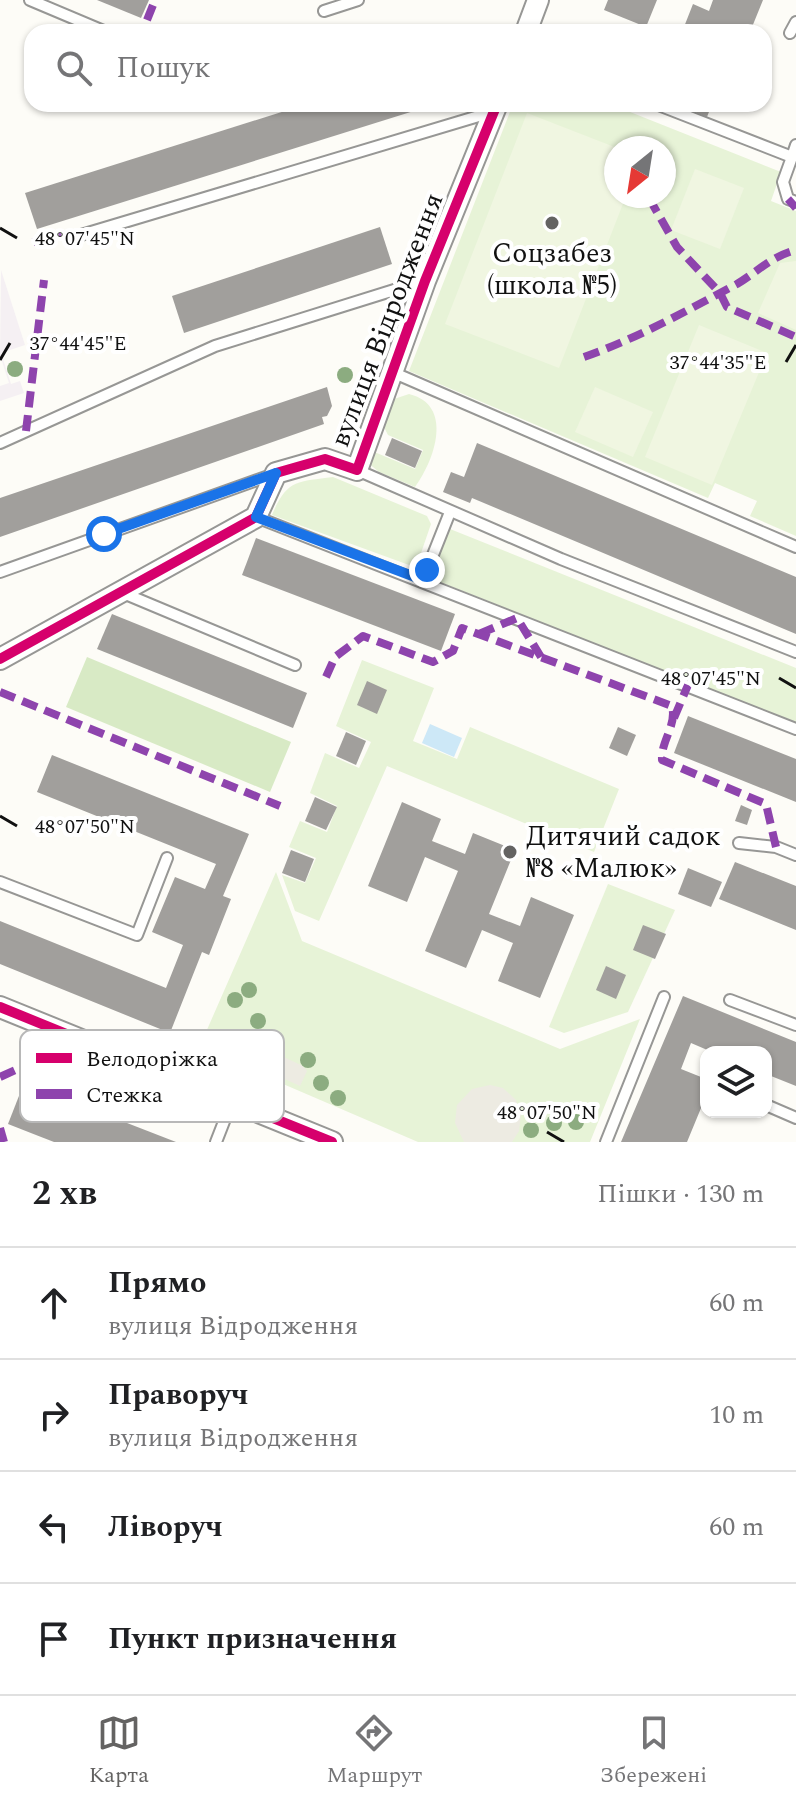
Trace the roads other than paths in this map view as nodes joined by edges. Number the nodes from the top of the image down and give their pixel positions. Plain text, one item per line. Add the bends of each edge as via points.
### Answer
1 (30, 0) edge
2 (358, 0) edge
3 (538, 0) edge
4 (324, 11) dead end
5 (795, 20) edge
6 (87, 24) edge
7 (529, 24) edge
8 (790, 33) dead end
9 (482, 112) edge
10 (493, 112) edge
11 (677, 112) edge
12 (796, 145) edge
13 (792, 157) junction
14 (796, 202) edge
15 (71, 238) dead end
16 (425, 281) junction
17 (392, 372) junction
18 (0, 443) edge
19 (357, 470) junction
20 (276, 473) junction
21 (450, 512) junction
22 (256, 517) junction
23 (796, 547) edge
24 (0, 572) edge
25 (423, 580) junction
26 (123, 593) junction
27 (796, 652) edge
28 (0, 659) edge
29 (295, 665) dead end
30 (796, 729) edge
31 (739, 843) dead end
32 (796, 855) edge
33 (167, 858) dead end
34 (0, 882) edge
35 (664, 997) dead end
36 (730, 1000) dead end
37 (0, 1007) edge
38 (796, 1025) edge
39 (57, 1030) edge
40 (772, 1108) edge
41 (796, 1118) edge
42 (224, 1122) edge
43 (283, 1122) edge
44 (216, 1142) edge
45 (332, 1142) edge
46 (606, 1142) edge

1 - 6 lane
2 - 4 lane
3 - 7 street
5 - 8 lane
9 - 15 lane
10 - 16 street, вулиця Відродження
11 - 13 lane
12 - 13 lane
13 - 14 lane via 783,182 788,199
16 - 17 street, вулиця Відродження
16 - 18 lane via 215,346
17 - 19 street, вулиця Відродження
17 - 23 lane
19 - 20 street, вулиця Відродження via 325,459
19 - 21 lane
20 - 22 street
20 - 24 lane, вулиця Відродження
21 - 25 lane
21 - 27 lane
22 - 25 lane
22 - 26 street
25 - 30 lane
26 - 28 street
26 - 29 lane
31 - 32 lane
33 - 34 lane via 137,935
35 - 46 lane
36 - 38 lane
37 - 39 street
40 - 41 lane
42 - 44 lane
43 - 45 street

